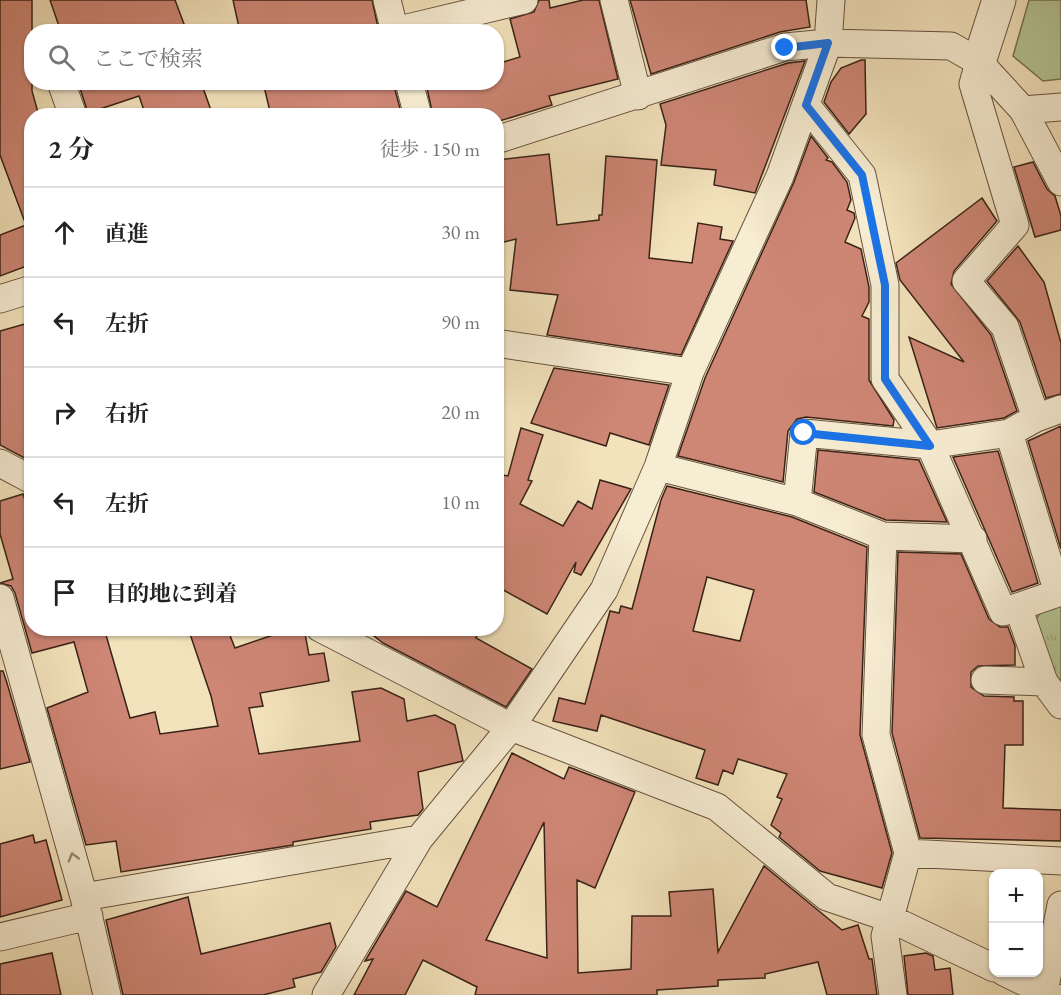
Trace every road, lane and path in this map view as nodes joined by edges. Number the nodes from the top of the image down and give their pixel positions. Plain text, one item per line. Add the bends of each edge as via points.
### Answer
1 (387, 0) edge
2 (614, 0) edge
3 (831, 0) edge
4 (999, 0) edge
5 (510, 2) edge
6 (393, 24) edge
7 (423, 24) edge
8 (828, 43) junction
9 (980, 62) junction
10 (64, 90) edge
11 (411, 90) edge
12 (638, 96) junction
13 (806, 105) junction
14 (1061, 107) edge
15 (70, 108) edge
16 (416, 108) edge
17 (1023, 110) junction
18 (504, 138) edge
19 (1061, 182) edge
20 (24, 292) edge
21 (0, 299) edge
22 (504, 344) edge
23 (690, 372) junction
24 (1061, 409) edge
25 (1036, 418) junction
26 (1009, 433) junction
27 (930, 446) junction
28 (0, 463) edge
29 (658, 467) junction
30 (24, 476) edge
31 (797, 502) junction
32 (882, 536) junction
33 (973, 539) junction
34 (1060, 593) edge
35 (0, 598) edge
36 (1018, 607) junction
37 (335, 636) edge
38 (985, 680) dead end
39 (1044, 682) junction
40 (1061, 705) edge
41 (511, 727) junction
42 (419, 839) junction
43 (908, 853) junction
44 (1061, 861) edge
45 (1061, 905) edge
46 (87, 906) junction
47 (889, 918) junction
48 (0, 937) edge
49 (989, 966) edge
50 (1014, 977) edge
51 (1047, 993) edge
52 (107, 995) edge
53 (326, 995) edge
54 (893, 995) edge

1 - 6 street
2 - 12 street
3 - 8 street
4 - 9 street
5 - 7 street
8 - 9 street via 951,46
8 - 12 street via 785,48
8 - 13 street
9 - 17 street
9 - 25 street via 973,84 1016,225 966,281 1005,327
10 - 15 street
11 - 16 street
12 - 18 street
13 - 23 street via 780,176
13 - 27 street via 862,175 885,285 885,379
14 - 17 street
17 - 19 street
20 - 21 street
22 - 23 street
23 - 29 street
24 - 25 street
25 - 26 street
26 - 27 street
26 - 34 street
27 - 31 street via 804,433
27 - 33 street
28 - 30 street
29 - 31 street
29 - 41 street via 604,590
31 - 32 street
32 - 33 street
32 - 43 street via 876,735
33 - 36 street via 1003,612
34 - 36 street
46 -> 35 street
36 - 39 street
37 - 41 street
38 - 39 street
39 - 40 street
41 - 42 street
41 - 47 street via 717,807 826,897
42 - 46 street
42 - 53 street
43 - 44 street
43 - 47 street
45 - 51 street
46 - 48 street
46 - 52 street
47 - 49 street
47 - 54 street via 885,936
50 - 51 street

